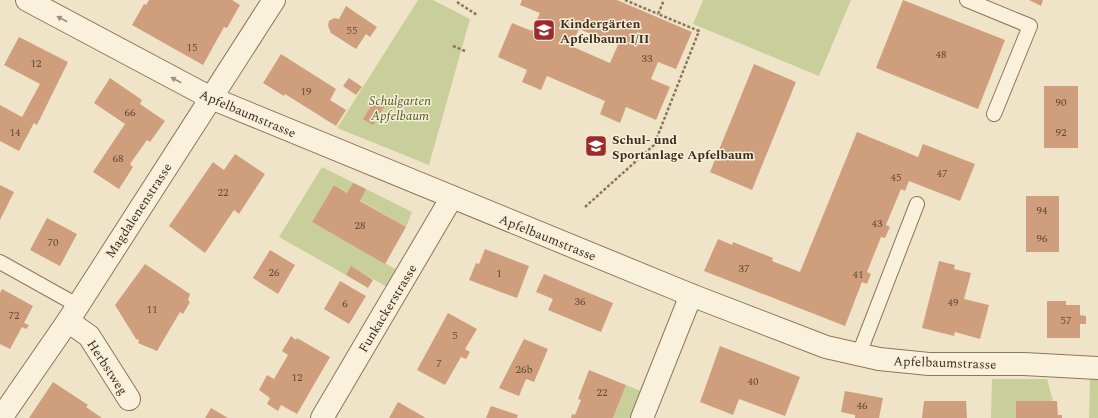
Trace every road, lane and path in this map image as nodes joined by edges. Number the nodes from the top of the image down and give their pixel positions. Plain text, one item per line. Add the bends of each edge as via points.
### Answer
1 (27, 0) edge
2 (274, 0) edge
3 (625, 0) edge
4 (664, 0) edge
5 (967, 0) edge
6 (457, 2) dead end
7 (658, 14) junction
8 (477, 15) dead end
9 (452, 46) dead end
10 (465, 52) dead end
11 (211, 98) junction
12 (994, 114) dead end
13 (452, 198) junction
14 (917, 204) dead end
15 (585, 207) dead end
16 (0, 262) edge
17 (691, 295) junction
18 (72, 313) junction
19 (859, 354) junction
20 (1098, 368) edge
21 (129, 399) dead end
22 (1, 418) edge
23 (322, 418) edge
24 (642, 418) edge

11 -> 1 street, Apfelbaumstrasse
2 - 11 street, Magdalenenstrasse
3 - 7 path
4 - 7 path
5 - 12 lane via 1030,26
6 - 8 path
7 - 15 path via 699,31 654,145
9 - 10 path
11 - 13 street, Apfelbaumstrasse
11 - 18 street, Magdalenenstrasse
13 - 17 street, Apfelbaumstrasse
13 - 23 street, Funkackerstrasse
14 - 19 lane
16 - 18 lane, Herbstweg
17 - 19 street, Apfelbaumstrasse via 826,347
17 - 24 street
18 - 21 street, Herbstweg
18 - 22 street, Magdalenenstrasse
19 - 20 street, Apfelbaumstrasse via 929,364 1024,364

